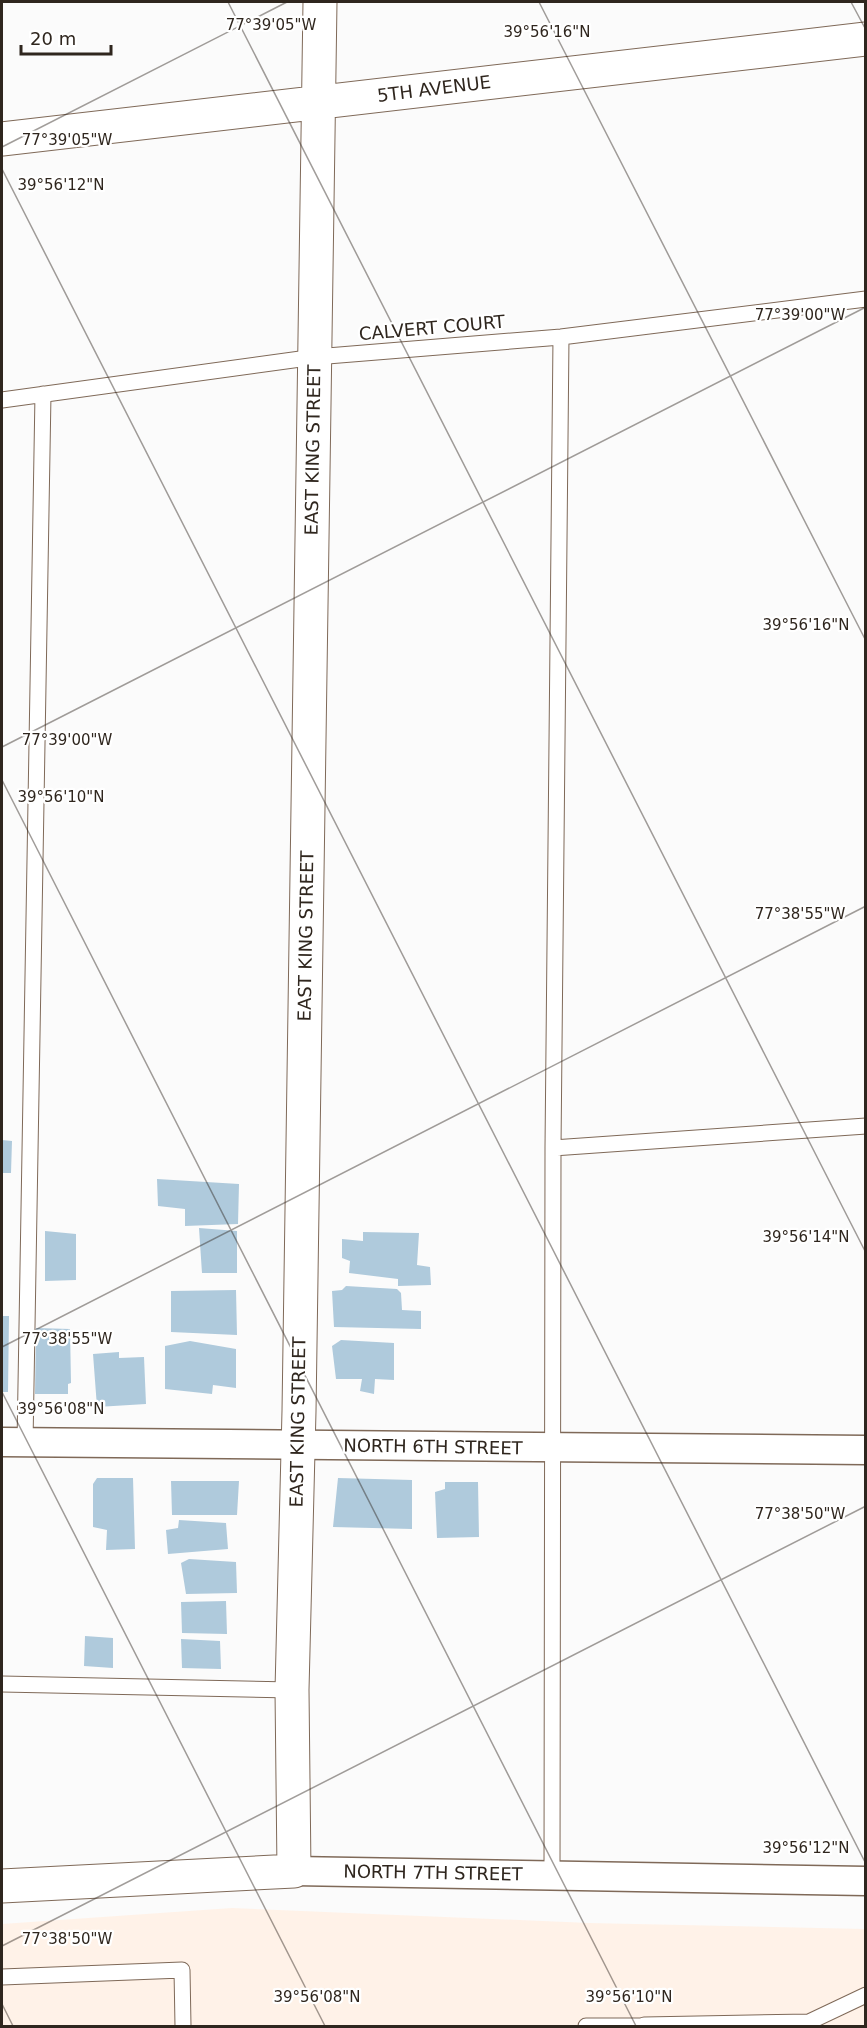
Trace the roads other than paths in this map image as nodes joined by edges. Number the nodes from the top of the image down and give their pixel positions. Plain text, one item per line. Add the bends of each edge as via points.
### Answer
1 (320, 2) edge
2 (866, 39) edge
3 (319, 102) junction
4 (2, 139) edge
5 (866, 299) edge
6 (561, 337) junction
7 (315, 357) junction
8 (43, 394) junction
9 (2, 400) edge
10 (866, 1126) edge
11 (553, 1148) junction
12 (13, 1442) edge
13 (298, 1444) junction
14 (552, 1449) junction
15 (866, 1450) edge
16 (2, 1684) edge
17 (292, 1690) junction
18 (294, 1871) junction
19 (552, 1875) junction
20 (866, 1881) edge
21 (2, 1886) edge
22 (2, 1977) edge
23 (866, 1995) edge
24 (183, 2026) edge
25 (586, 2026) edge
26 (644, 2026) edge

1 - 3 street, EAST KING STREET
2 - 3 street, 5TH AVENUE
3 - 4 street, 5TH AVENUE
3 - 7 street, EAST KING STREET
5 - 6 lane, CALVERT COURT
6 - 7 lane, CALVERT COURT
6 - 11 lane
7 - 8 lane, CALVERT COURT
7 - 13 street, EAST KING STREET
8 - 9 lane, CALVERT COURT
8 - 12 lane
10 - 11 lane
11 - 14 lane
12 - 13 street, NORTH 6TH STREET
13 - 14 street, NORTH 6TH STREET
13 - 17 street, EAST KING STREET
14 - 15 street, NORTH 6TH STREET
14 - 19 lane
16 - 17 lane
17 - 18 street, EAST KING STREET
18 - 19 street, NORTH 7TH STREET
18 - 21 street, NORTH 7TH STREET
19 - 20 street, NORTH 7TH STREET
22 - 24 lane via 182,1970
23 - 26 lane via 809,2022
25 - 26 lane

